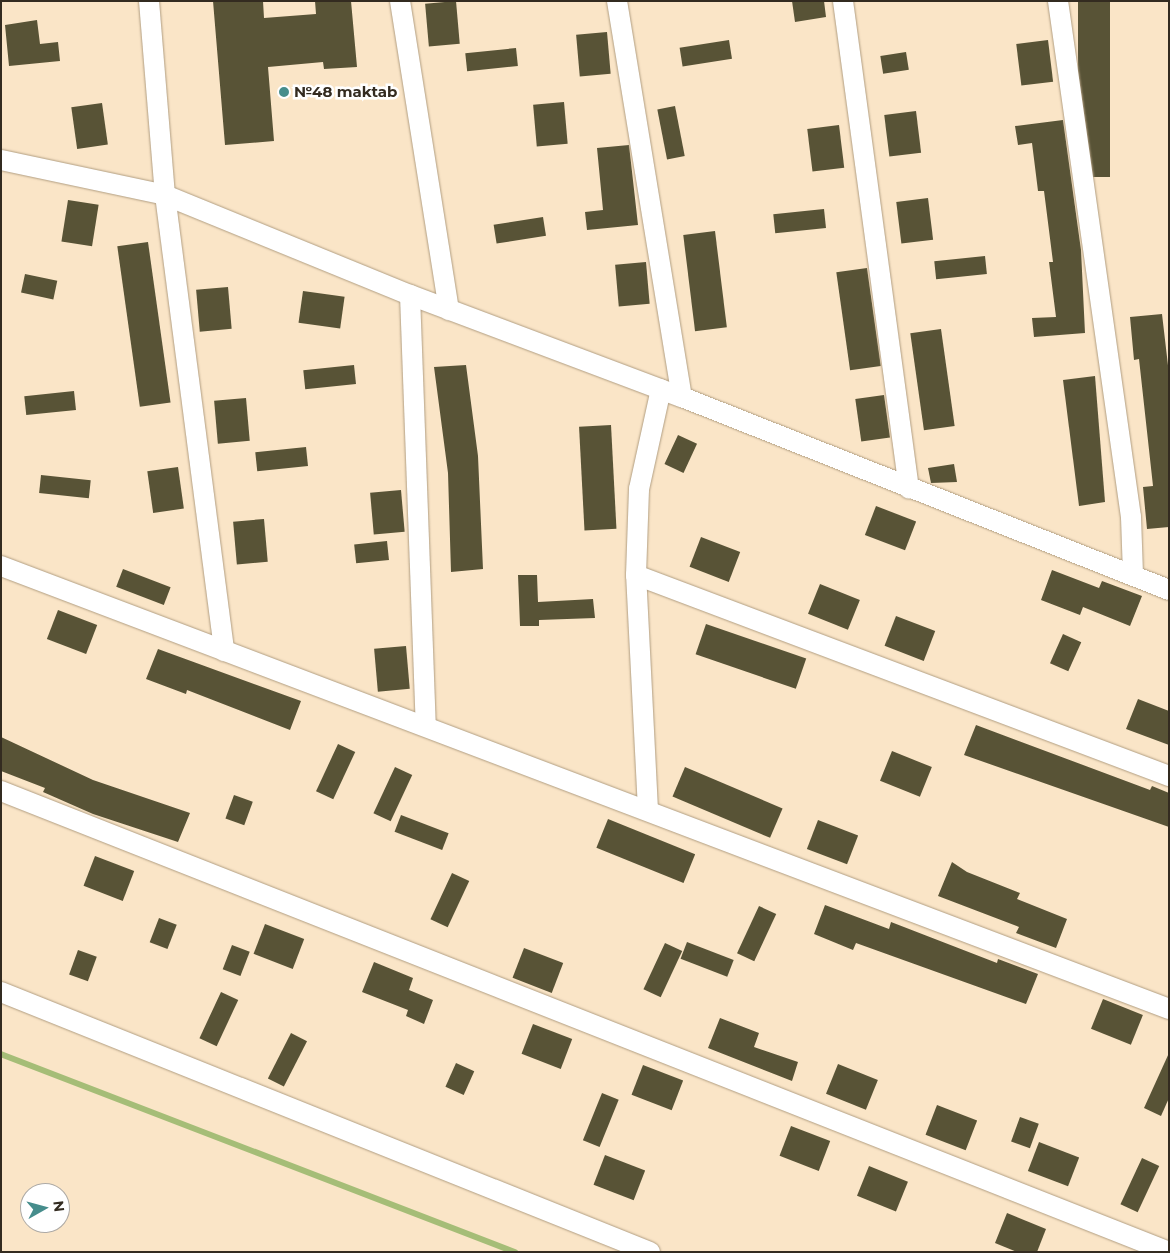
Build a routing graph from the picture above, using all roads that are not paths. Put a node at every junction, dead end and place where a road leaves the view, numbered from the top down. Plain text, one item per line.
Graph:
1 (149, 1) edge
2 (400, 1) edge
3 (616, 1) edge
4 (843, 1) edge
5 (1058, 1) edge
6 (1, 160) edge
7 (165, 195) junction
8 (410, 294) junction
9 (449, 310) junction
10 (661, 390) junction
11 (682, 397) junction
12 (909, 489) junction
13 (1, 566) edge
14 (636, 575) junction
15 (1133, 575) junction
16 (1169, 590) edge
17 (224, 651) junction
18 (426, 726) junction
19 (1169, 776) edge
20 (1, 791) edge
21 (648, 810) junction
22 (1, 992) edge
23 (1169, 1009) edge
24 (650, 1252) edge
25 (1168, 1252) edge

1 - 7 street
2 - 9 street
3 - 11 street
4 - 12 street
5 - 15 street
6 - 7 street
7 - 8 street
7 - 17 street
8 - 9 street
8 - 18 street
9 - 10 street
10 - 11 street
10 - 14 street
11 - 12 street
12 - 15 street
13 - 17 street
14 - 19 street
14 - 21 street
15 - 16 street
17 - 18 street
18 - 21 street
20 - 25 street
21 - 23 street
22 - 24 street

